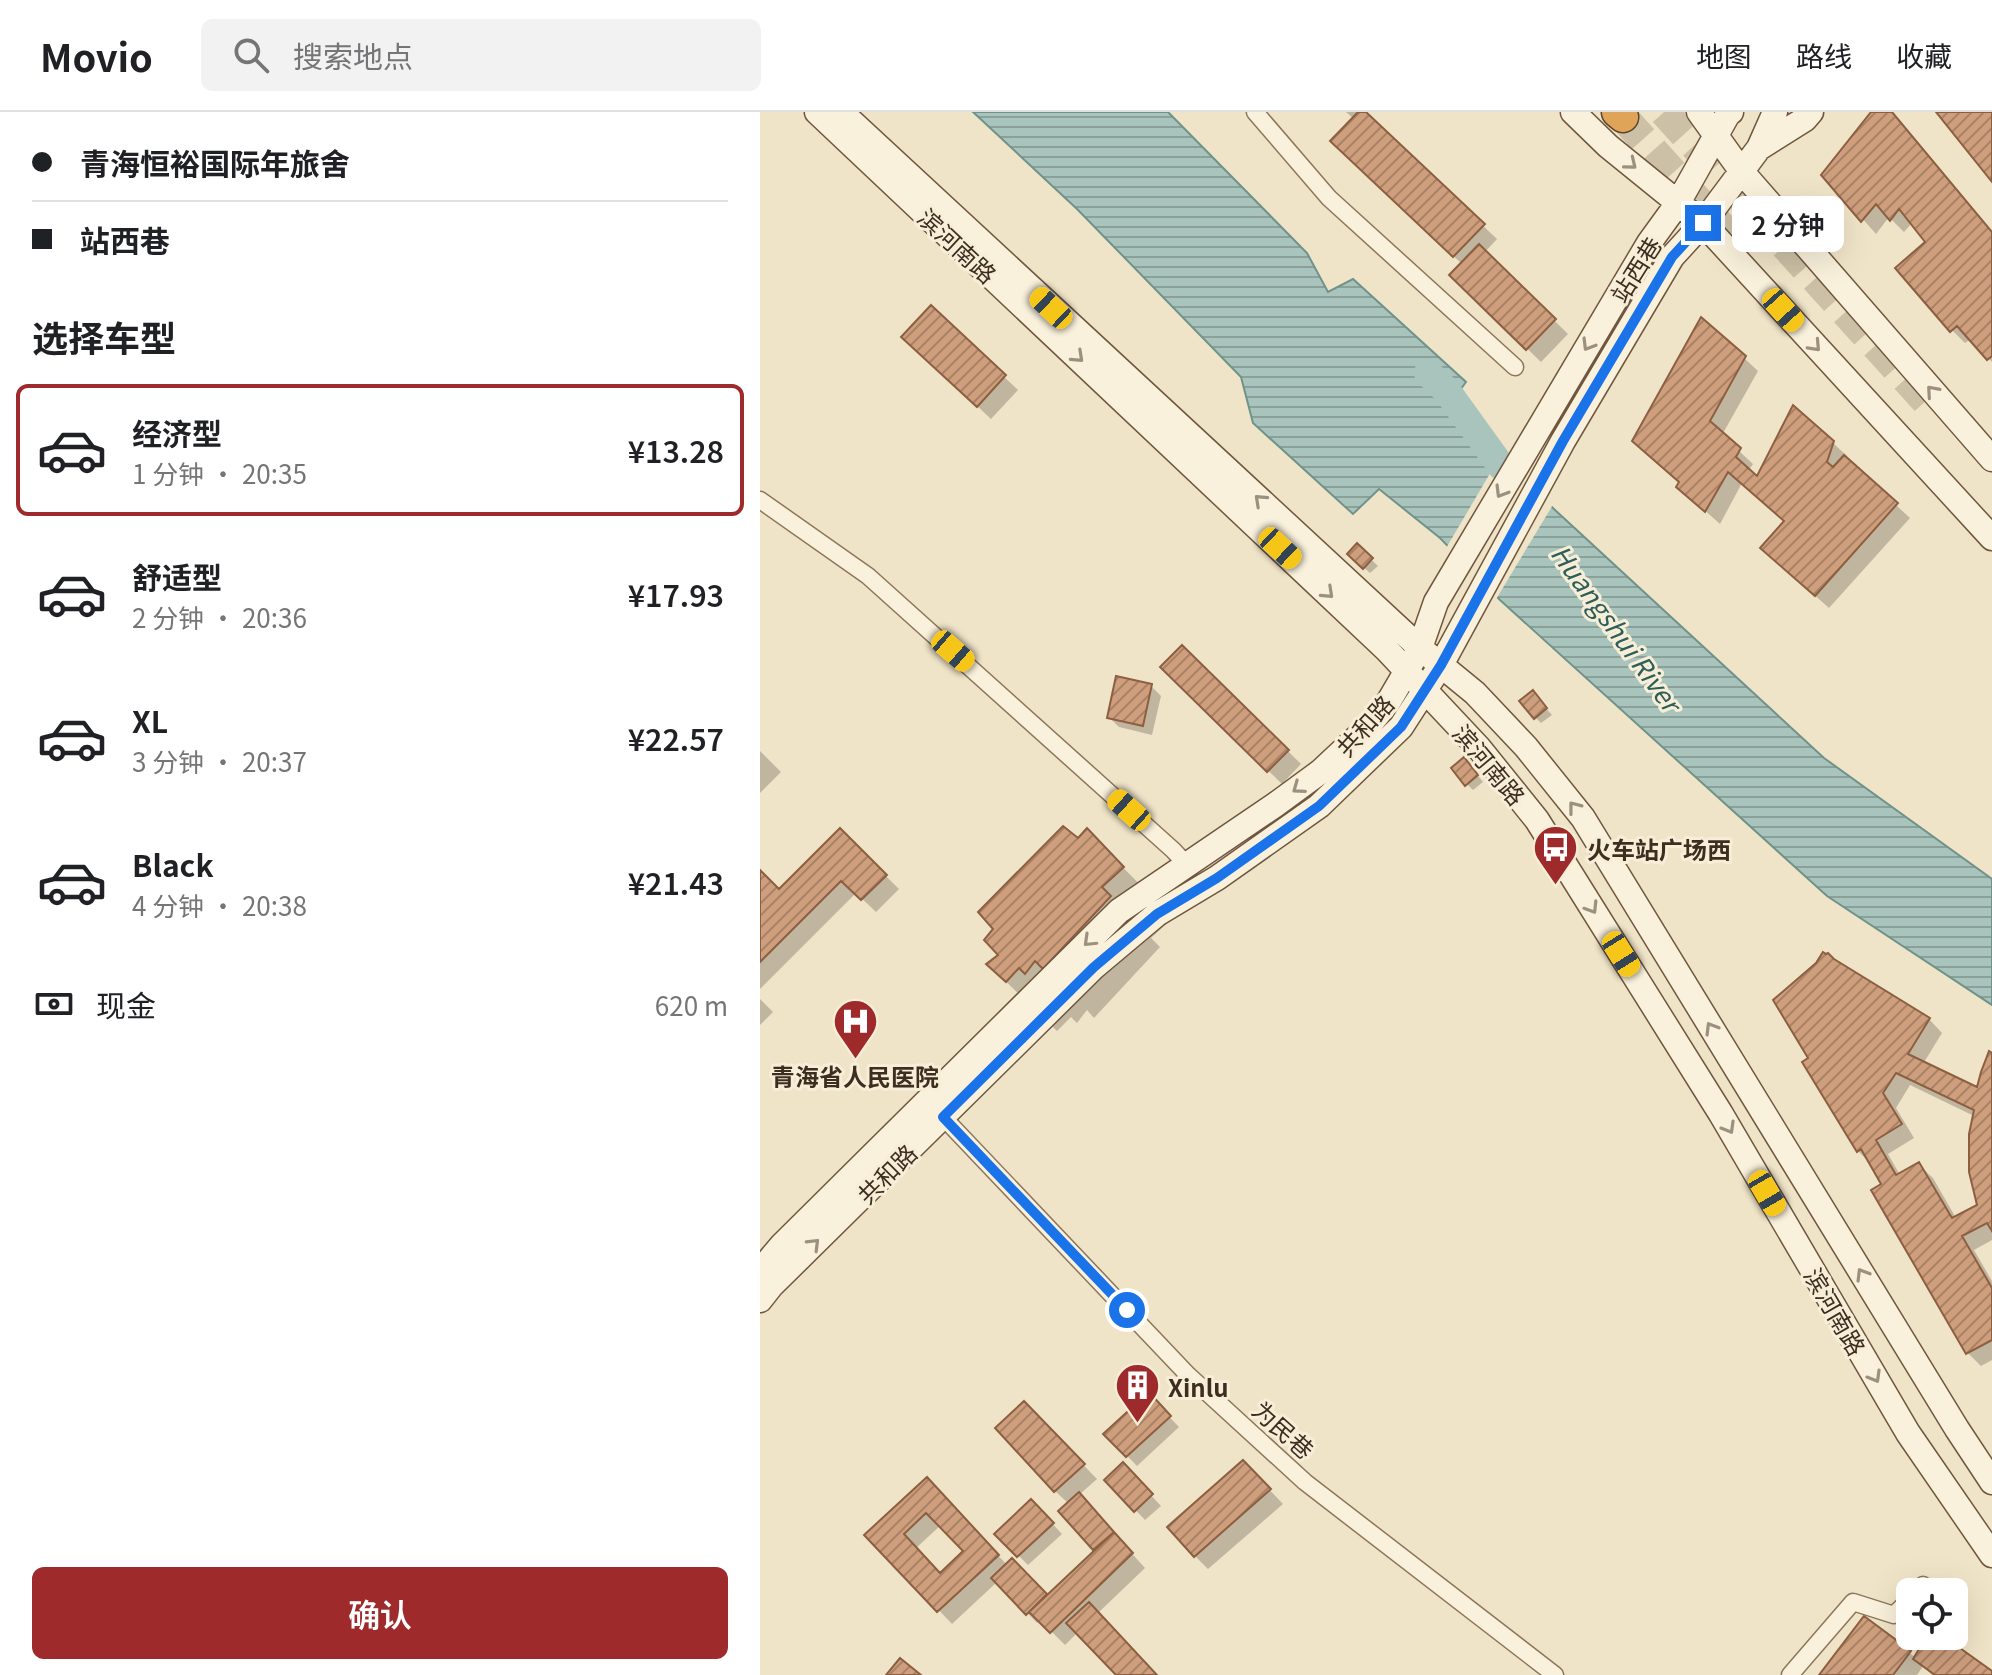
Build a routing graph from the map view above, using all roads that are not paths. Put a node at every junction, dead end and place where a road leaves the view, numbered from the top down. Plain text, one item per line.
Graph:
1 (817, 112) edge
2 (841, 112) edge
3 (1255, 112) edge
4 (1573, 112) edge
5 (1699, 112) edge
6 (1775, 112) edge
7 (1811, 112) edge
8 (1729, 113) edge
9 (1716, 135) junction
10 (1759, 148) junction
11 (1742, 172) junction
12 (1678, 203) junction
13 (1703, 223) junction
14 (1515, 367) dead end
15 (1989, 450) edge
16 (760, 500) edge
17 (1992, 538) edge
18 (1436, 602) joint
19 (1462, 625) joint
20 (1420, 648) junction
21 (1441, 665) junction
22 (1407, 670) junction
23 (1426, 689) junction
24 (1187, 865) junction
25 (943, 1117) junction
26 (760, 1271) edge
27 (760, 1300) edge
28 (1992, 1482) edge
29 (1992, 1555) edge
30 (1896, 1613) edge
31 (1536, 1669) edge
32 (1555, 1675) edge
33 (1790, 1675) edge

1 -> 22 main road, 滨河南路
20 -> 2 main road, 滨河南路
3 - 14 street
4 -> 12 main road
5 - 9 main road
6 - 10 main road, 站西巷
7 - 10 main road, 站西巷
8 - 9 main road, 站西巷
9 - 11 main road
9 - 12 main road, 站西巷
10 - 11 main road, 站西巷
11 - 13 main road, 站西巷
15 -> 11 main road
12 - 13 main road
12 -> 18 main road, 站西巷
13 -> 17 main road
13 - 19 main road, 站西巷
16 - 24 street
18 - 20 main road, 共和路
19 - 21 main road, 共和路
20 - 21 main road, 滨河南路
20 - 22 main road, 共和路
21 - 23 main road, 共和路
28 -> 21 main road, 滨河南路
22 - 23 main road, 滨河南路
22 -> 24 main road, 共和路
23 - 25 main road, 共和路
23 -> 29 main road, 滨河南路
24 -> 26 main road, 共和路
27 -> 25 main road, 共和路
25 - 31 street, 为民巷
30 - 33 street
31 - 32 street, 为民巷

